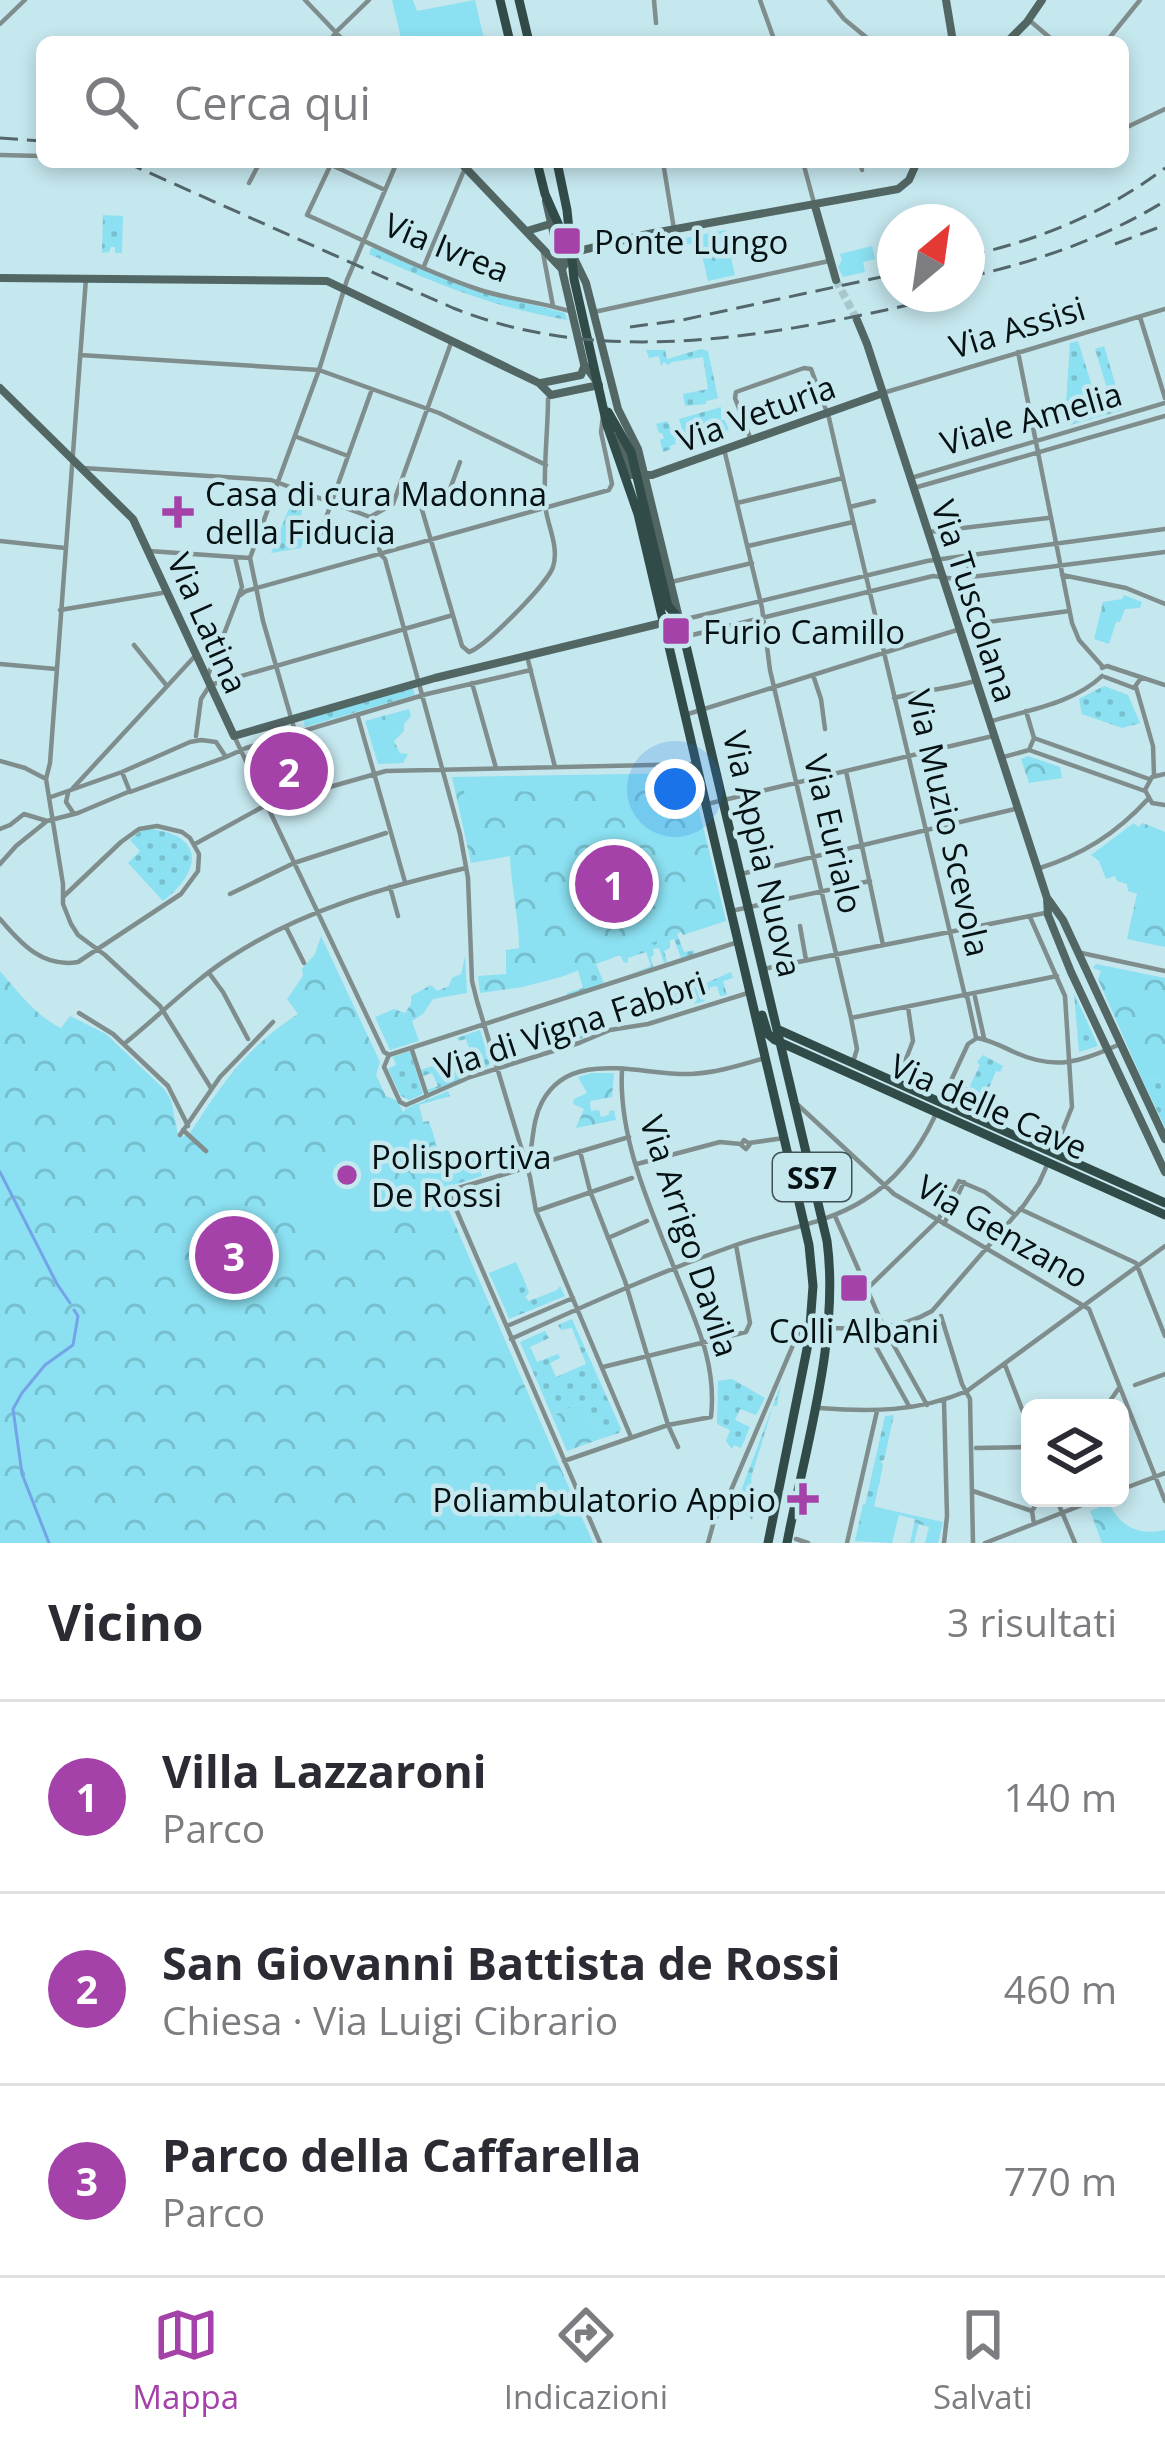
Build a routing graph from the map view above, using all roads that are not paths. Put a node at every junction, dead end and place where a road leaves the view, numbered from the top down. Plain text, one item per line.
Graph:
1 (25, 0) edge
2 (305, 0) edge
3 (369, 0) edge
4 (500, 0) edge
5 (519, 0) edge
6 (654, 0) edge
7 (760, 0) edge
8 (829, 0) edge
9 (946, 0) edge
10 (1042, 0) edge
11 (1140, 0) edge
12 (1029, 20) junction
13 (656, 23) dead end
14 (0, 24) edge
15 (335, 32) junction
16 (333, 36) edge
17 (339, 36) edge
18 (509, 36) edge
19 (528, 36) edge
20 (773, 36) edge
21 (864, 36) edge
22 (952, 36) edge
23 (1013, 36) edge
24 (1048, 36) edge
25 (1111, 36) edge
26 (1165, 109) edge
27 (1129, 126) edge
28 (0, 155) edge
29 (36, 156) edge
30 (257, 168) edge
31 (327, 168) edge
32 (339, 168) edge
33 (394, 168) edge
34 (462, 168) edge
35 (466, 168) edge
36 (538, 168) edge
37 (557, 168) edge
38 (664, 168) edge
39 (804, 168) edge
40 (913, 168) edge
41 (249, 183) dead end
42 (385, 190) junction
43 (836, 201) junction
44 (815, 206) junction
45 (558, 219) junction
46 (821, 227) junction
47 (674, 229) junction
48 (527, 231) junction
49 (363, 242) junction
50 (542, 247) junction
51 (571, 253) junction
52 (829, 261) junction
53 (424, 266) junction
54 (562, 269) junction
55 (0, 278) edge
56 (86, 278) junction
57 (836, 280) tunnel mouth
58 (346, 288) junction
59 (553, 306) junction
60 (1165, 308) edge
61 (583, 315) junction
62 (1140, 315) junction
63 (856, 320) tunnel mouth
64 (452, 342) junction
65 (590, 346) junction
66 (1018, 352) junction
67 (80, 355) junction
68 (584, 364) junction
69 (319, 370) junction
70 (569, 378) junction
71 (539, 383) junction
72 (598, 385) junction
73 (0, 388) edge
74 (372, 389) junction
75 (572, 390) junction
76 (883, 393) junction
77 (551, 394) junction
78 (1165, 400) edge
79 (427, 408) junction
80 (605, 408) junction
81 (827, 413) junction
82 (1165, 416) edge
83 (296, 436) junction
84 (751, 440) junction
85 (1036, 441) junction
86 (724, 449) junction
87 (1038, 452) junction
88 (348, 456) junction
89 (72, 457) junction
90 (460, 462) dead end
91 (547, 466) junction
92 (83, 468) junction
93 (843, 478) junction
94 (279, 483) junction
95 (912, 483) junction
96 (466, 484) dead end
97 (452, 488) junction
98 (640, 489) junction
99 (874, 501) dead end
100 (331, 503) junction
101 (737, 503) junction
102 (545, 507) junction
103 (850, 507) junction
104 (370, 517) junction
105 (1050, 518) junction
106 (854, 521) junction
107 (1165, 529) edge
108 (928, 532) junction
109 (432, 540) junction
110 (0, 541) edge
111 (317, 543) dead end
112 (1055, 544) junction
113 (748, 546) junction
114 (64, 548) junction
115 (149, 551) junction
116 (1165, 552) edge
117 (381, 555) junction
118 (969, 555) junction
119 (236, 557) junction
120 (250, 558) junction
121 (937, 560) junction
122 (752, 562) junction
123 (1060, 563) junction
124 (866, 575) junction
125 (1062, 575) junction
126 (943, 577) junction
127 (972, 577) junction
128 (671, 582) junction
129 (255, 590) junction
130 (869, 591) junction
131 (162, 593) dead end
132 (239, 596) junction
133 (760, 601) junction
134 (1165, 604) edge
135 (61, 610) junction
136 (1069, 610) junction
137 (710, 612) junction
138 (453, 615) junction
139 (764, 616) junction
140 (680, 620) junction
141 (662, 623) junction
142 (973, 624) dead end
143 (959, 628) junction
144 (404, 629) junction
145 (714, 630) junction
146 (684, 637) junction
147 (134, 645) dead end
148 (884, 653) junction
149 (527, 655) junction
150 (195, 656) junction
151 (0, 664) edge
152 (276, 666) junction
153 (1103, 667) junction
154 (56, 669) junction
155 (531, 670) junction
156 (813, 675) junction
157 (1102, 676) junction
158 (1140, 678) junction
159 (975, 681) junction
160 (208, 682) junction
161 (472, 683) junction
162 (416, 684) junction
163 (1165, 685) edge
164 (167, 686) junction
165 (775, 687) junction
166 (1136, 687) junction
167 (420, 698) junction
168 (895, 698) junction
169 (1026, 710) junction
170 (683, 711) junction
171 (702, 711) junction
172 (358, 717) junction
173 (291, 718) junction
174 (988, 722) junction
175 (706, 728) junction
176 (825, 729) dead end
177 (688, 731) junction
178 (296, 734) junction
179 (196, 736) dead end
180 (233, 736) junction
181 (993, 736) junction
182 (1034, 738) junction
183 (1029, 750) junction
184 (241, 751) junction
185 (226, 757) junction
186 (908, 758) junction
187 (1000, 758) junction
188 (0, 760) edge
189 (696, 764) junction
190 (555, 767) junction
191 (496, 768) junction
192 (443, 769) junction
193 (846, 771) junction
194 (122, 772) junction
195 (374, 774) junction
196 (1165, 774) edge
197 (1152, 777) junction
198 (46, 779) junction
199 (798, 783) junction
200 (70, 791) junction
201 (130, 792) junction
202 (312, 792) junction
203 (1146, 795) junction
204 (50, 798) junction
205 (723, 801) junction
206 (706, 803) junction
207 (266, 805) junction
208 (1165, 806) edge
209 (1017, 808) junction
210 (74, 814) junction
211 (50, 820) junction
212 (0, 829) edge
213 (925, 832) junction
214 (386, 833) dead end
215 (194, 844) junction
216 (863, 847) junction
217 (815, 859) junction
218 (294, 863) junction
219 (0, 864) edge
220 (466, 868) junction
221 (1037, 869) junction
222 (741, 874) junction
223 (870, 881) junction
224 (405, 882) junction
225 (390, 887) junction
226 (822, 891) junction
227 (230, 894) dead end
228 (63, 897) junction
229 (1047, 898) junction
230 (748, 906) junction
231 (731, 910) junction
232 (1047, 912) junction
233 (316, 913) junction
234 (398, 916) dead end
235 (1030, 917) junction
236 (1062, 917) junction
237 (0, 919) edge
238 (800, 926) dead end
239 (286, 927) junction
240 (949, 931) junction
241 (738, 942) junction
242 (883, 945) junction
243 (98, 949) junction
244 (1077, 952) junction
245 (836, 953) junction
246 (806, 960) junction
247 (304, 963) dead end
248 (763, 969) junction
249 (1165, 971) edge
250 (1086, 973) junction
251 (209, 974) junction
252 (1058, 976) junction
253 (747, 977) junction
254 (1074, 979) junction
255 (750, 993) junction
256 (969, 996) junction
257 (908, 1007) junction
258 (164, 1012) junction
259 (79, 1013) dead end
260 (851, 1018) junction
261 (272, 1022) dead end
262 (484, 1024) junction
263 (771, 1027) junction
264 (980, 1038) junction
265 (248, 1039) dead end
266 (780, 1042) junction
267 (124, 1044) junction
268 (1120, 1044) junction
269 (801, 1045) junction
270 (412, 1048) junction
271 (1108, 1050) junction
272 (389, 1055) junction
273 (765, 1058) junction
274 (784, 1059) junction
275 (853, 1062) junction
276 (1070, 1064) junction
277 (497, 1068) junction
278 (622, 1070) junction
279 (897, 1082) junction
280 (790, 1084) junction
281 (212, 1088) junction
282 (773, 1088) junction
283 (427, 1096) junction
284 (795, 1102) junction
285 (939, 1107) junction
286 (184, 1130) junction
287 (629, 1137) junction
288 (784, 1138) junction
289 (1165, 1139) edge
290 (206, 1151) dead end
291 (580, 1151) junction
292 (1161, 1156) edge
293 (1051, 1158) junction
294 (637, 1164) junction
295 (527, 1167) junction
296 (1165, 1172) edge
297 (632, 1178) dead end
298 (884, 1186) junction
299 (590, 1192) junction
300 (1164, 1193) edge
301 (1150, 1197) junction
302 (1162, 1210) edge
303 (536, 1211) junction
304 (1018, 1212) junction
305 (835, 1215) junction
306 (823, 1219) junction
307 (647, 1221) dead end
308 (941, 1222) junction
309 (805, 1224) junction
310 (608, 1238) junction
311 (736, 1245) junction
312 (1165, 1246) edge
313 (987, 1249) junction
314 (1138, 1265) junction
315 (674, 1268) junction
316 (627, 1287) junction
317 (866, 1290) junction
318 (573, 1298) junction
319 (1084, 1305) junction
320 (578, 1309) junction
321 (941, 1316) dead end
322 (505, 1327) junction
323 (811, 1327) junction
324 (865, 1327) junction
325 (829, 1328) junction
326 (884, 1328) junction
327 (1165, 1336) edge
328 (511, 1339) junction
329 (705, 1341) junction
330 (648, 1355) junction
331 (1004, 1365) junction
332 (603, 1367) junction
333 (1165, 1374) edge
334 (1135, 1385) dead end
335 (1121, 1386) junction
336 (967, 1391) junction
337 (1112, 1399) edge
338 (944, 1400) junction
339 (927, 1405) junction
340 (814, 1408) junction
341 (910, 1408) junction
342 (1021, 1408) edge
343 (878, 1411) junction
344 (668, 1425) junction
345 (631, 1437) junction
346 (678, 1447) dead end
347 (976, 1448) dead end
348 (1021, 1448) edge
349 (564, 1461) junction
350 (1165, 1473) edge
351 (1156, 1477) junction
352 (1129, 1487) edge
353 (973, 1490) junction
354 (1165, 1501) edge
355 (1034, 1507) edge
356 (1060, 1507) edge
357 (1077, 1507) edge
358 (1032, 1511) junction
359 (1062, 1513) junction
360 (1034, 1524) junction
361 (791, 1541) edge
362 (600, 1543) edge
363 (708, 1543) edge
364 (768, 1543) edge
365 (808, 1543) edge
366 (847, 1543) edge
367 (944, 1543) edge
368 (973, 1543) edge
369 (985, 1543) edge
370 (1075, 1543) edge

1 - 14 street
2 - 15 street
3 - 15 street
4 - 18 main road
5 - 19 main road
6 - 13 street
7 - 20 street
8 - 21 street
9 - 22 street
10 - 12 street
11 - 25 street
12 - 23 street
12 - 24 street
15 - 16 street
15 - 17 street
26 - 27 street
28 - 29 street
30 - 41 street
31 - 49 street, Via Ivrea
32 - 42 street
33 - 42 street
34 - 53 street
35 - 48 street
36 - 45 main road
37 - 45 main road
38 - 47 street
39 - 44 street
40 - 43 street
42 - 49 street
43 - 44 street
43 - 46 street
44 - 46 street
44 - 47 street
45 - 48 street
45 - 51 main road
45 - 54 street
46 - 52 street
47 - 51 street
48 - 50 street
49 - 53 street, Via Ivrea
49 - 58 street
50 - 54 street
50 - 59 street
51 - 54 street
51 - 61 main road
51 - 61 street
52 - 57 street
52 - 61 street
53 - 59 street, Via Ivrea
54 - 61 street
55 - 56 street
56 - 58 street
56 - 67 street
58 - 64 street
58 - 69 street
59 - 61 street, Via Ivrea
60 - 62 street, Via Assisi
61 - 65 main road
62 - 66 street, Via Assisi
62 - 78 street
63 - 76 street, Via Tuscolana
64 - 71 street
64 - 79 street
65 - 68 street
65 - 72 main road
65 - 98 street
66 - 76 street, Via Assisi
66 - 85 street
67 - 69 street
67 - 89 street
68 - 70 street
68 - 72 street
69 - 74 street
69 - 83 street
70 - 71 street
70 - 75 street
71 - 77 street
72 - 75 street
72 - 80 main road
73 - 89 street, Via Latina
74 - 79 street
74 - 88 street
75 - 77 street
76 - 81 street, Via Veturia
76 - 95 street, Via Tuscolana
77 - 91 street
78 - 85 street, Viale Amelia
79 - 91 street
79 - 104 street
80 - 98 main road
80 - 102 street
81 - 84 street, Via Veturia
81 - 84 street, Via Muzio Scevola
81 - 93 street, Via Muzio Scevola
82 - 87 street, Viale Amelia
83 - 88 street
83 - 94 street
84 - 86 street, Via Veturia
85 - 87 street
85 - 95 street, Viale Amelia
86 - 98 street, Via Veturia
86 - 101 street, Via Eurialo
87 - 95 street, Viale Amelia
87 - 105 street
88 - 100 street
89 - 92 street, Via Latina
89 - 114 street
90 - 97 street
91 - 102 street
92 - 94 street
92 - 115 street, Via Latina
93 - 101 street
93 - 103 street, Via Muzio Scevola
94 - 100 street
94 - 120 street
95 - 108 street, Via Tuscolana
96 - 97 street
97 - 109 street
98 - 128 street, Via Appia Nuova
98 - 140 main road, Via Appia Nuova
98 - 141 main road, Via Appia Nuova / SS7
99 - 103 street
100 - 104 street
100 - 111 street
101 - 113 street, Via Eurialo
102 - 109 street
102 - 138 street
103 - 106 street, Via Muzio Scevola
104 - 117 street
105 - 108 street
105 - 112 street
106 - 113 street
106 - 124 street, Via Muzio Scevola
107 - 112 street
108 - 121 street, Via Tuscolana
109 - 117 street
109 - 138 street
110 - 114 street
112 - 118 street
112 - 123 street
113 - 122 street, Via Eurialo
114 - 135 street
115 - 119 street
115 - 150 street, Via Latina
116 - 123 street
117 - 129 street
117 - 144 street
118 - 121 street
118 - 127 street
119 - 120 street
119 - 132 street
120 - 129 street
121 - 124 street
121 - 126 street, Via Tuscolana
122 - 128 street
122 - 133 street, Via Eurialo
123 - 125 street
123 - 127 street
124 - 130 street, Via Muzio Scevola
124 - 133 street
125 - 134 street
125 - 136 street
126 - 127 street
126 - 130 street
126 - 143 street, Via Tuscolana
128 - 140 street, Via Appia Nuova
129 - 132 street
129 - 152 street
130 - 139 street
130 - 148 street, Via Muzio Scevola
131 - 135 street
132 - 160 street
133 - 137 street
133 - 139 street, Via Eurialo
135 - 154 street
136 - 142 street
136 - 153 street
137 - 140 street
137 - 145 street
138 - 144 street
139 - 145 street
139 - 165 street, Via Eurialo
140 - 146 main road, Via Appia Nuova
141 - 146 street
141 - 149 street
141 - 170 main road, Via Appia Nuova / SS7
143 - 148 street
143 - 159 street, Via Tuscolana
144 - 152 street
144 - 162 street
145 - 146 street
146 - 171 main road, Via Appia Nuova
147 - 164 street
148 - 156 street
148 - 168 street, Via Muzio Scevola
149 - 155 street
149 - 162 street
150 - 160 street, Via Latina
150 - 164 street
151 - 154 street
152 - 160 street
152 - 173 street
153 - 157 street
153 - 158 street
154 - 198 street
155 - 161 street
155 - 190 street
156 - 165 street
156 - 176 street
157 - 166 street
157 - 169 street
158 - 163 street
158 - 166 street
159 - 168 street
159 - 174 street, Via Tuscolana
160 - 179 street
160 - 180 street, Via Latina
161 - 167 street
161 - 191 street
162 - 167 street
162 - 173 street
164 - 200 street
165 - 171 street
165 - 199 street, Via Eurialo
166 - 197 street
167 - 172 street
167 - 192 street
168 - 186 street, Via Muzio Scevola
169 - 174 street
169 - 182 street
170 - 171 street
170 - 177 main road, Via Appia Nuova / SS7
171 - 175 main road, Via Appia Nuova
172 - 178 street
172 - 195 street
173 - 178 street
173 - 180 street
174 - 181 street, Via Tuscolana
175 - 177 street
175 - 205 main road, Via Appia Nuova
177 - 189 main road, Via Appia Nuova / SS7
178 - 184 street
178 - 202 street
180 - 184 street, Via Latina
181 - 186 street
181 - 187 street, Via Tuscolana
182 - 183 street
182 - 197 street
183 - 187 street
183 - 203 street
184 - 185 street
184 - 207 street, Via Latina
185 - 194 street
185 - 201 street
186 - 193 street
186 - 213 street, Via Muzio Scevola
187 - 209 street, Via Tuscolana
188 - 198 street
189 - 190 street
189 - 206 main road, Via Appia Nuova / SS7
190 - 191 street
191 - 192 street
192 - 195 street
192 - 220 street
193 - 199 street
193 - 216 street
194 - 200 street
194 - 201 street
195 - 202 street
195 - 224 street
196 - 197 street
197 - 203 street
198 - 204 street
199 - 205 street
199 - 217 street, Via Eurialo
200 - 204 street
200 - 210 street
201 - 210 street
202 - 207 street
203 - 208 street
203 - 221 street
204 - 211 street
205 - 206 street
205 - 222 main road, Via Appia Nuova
206 - 231 main road, Via Appia Nuova / SS7
207 - 215 street
207 - 218 street, Via Latina
209 - 213 street
209 - 221 street, Via Tuscolana
210 - 211 street
211 - 212 street
211 - 219 street
211 - 228 street
213 - 216 street
213 - 240 street, Via Muzio Scevola
214 - 218 street
215 - 228 street
215 - 243 street
216 - 217 street
216 - 223 street
217 - 222 street
217 - 226 street, Via Eurialo
218 - 227 street
218 - 233 street, Via Latina
220 - 224 street
220 - 262 street
221 - 229 street, Via Tuscolana
222 - 230 main road, Via Appia Nuova
223 - 226 street
223 - 242 street
224 - 225 street
225 - 233 street
225 - 234 street
226 - 230 street
226 - 245 street, Via Eurialo
228 - 243 street
229 - 232 street, Via Tuscolana
229 - 236 street, Via Tuscolana
230 - 231 street
230 - 248 main road, Via Appia Nuova
231 - 241 main road, Via Appia Nuova / SS7
232 - 235 street
232 - 236 street
232 - 254 street
233 - 239 street
233 - 272 street, Via Latina
235 - 240 street
235 - 252 street
236 - 244 street, Via Tuscolana
237 - 243 street
238 - 246 street
239 - 247 street
239 - 251 street
240 - 242 street
240 - 256 street, Via Muzio Scevola
241 - 253 main road, Via Appia Nuova / SS7
241 - 262 street
242 - 245 street
243 - 258 street
244 - 249 street
244 - 250 street, Via Tuscolana
245 - 246 street
245 - 260 street, Via Eurialo
246 - 248 street
248 - 263 main road, Via Appia Nuova
250 - 254 street
250 - 268 street, Via Tuscolana
251 - 258 street
251 - 265 street
252 - 256 street
252 - 276 street
253 - 255 main road, Via Appia Nuova / SS7
253 - 263 main road
254 - 271 street
255 - 273 main road, Via Appia Nuova / SS7
255 - 277 street, Via di Vigna Fabbri
256 - 257 street
256 - 264 street, Via Muzio Scevola
257 - 260 street
257 - 279 street
258 - 267 street
258 - 281 street
259 - 267 street
260 - 275 street, Via Eurialo
261 - 281 street
262 - 270 street
262 - 277 street
263 - 266 main road
263 - 269 main road, Via delle Cave
264 - 276 street
264 - 285 street
266 - 269 main road, Via delle Cave
266 - 274 main road, SS7
267 - 286 street
268 - 271 street
268 - 289 street
269 - 274 street
269 - 275 main road, Via delle Cave
269 - 285 main road, Via delle Cave
270 - 272 street
270 - 283 street
271 - 276 street
271 - 292 street
272 - 283 street, Via di Vigna Fabbri
273 - 278 street
273 - 282 main road, Via Appia Nuova / SS7
274 - 280 main road, SS7
275 - 279 main road, Via delle Cave
276 - 293 street
277 - 283 street, Via di Vigna Fabbri
277 - 295 street
278 - 287 street, Via Arrigo Davila
278 - 295 street
279 - 285 main road, Via delle Cave
280 - 282 street
280 - 284 main road, SS7
281 - 286 street
282 - 288 main road, Via Appia Nuova / SS7
284 - 298 street, Via Genzano
284 - 306 main road, SS7
285 - 293 main road, Via delle Cave
285 - 298 street
286 - 290 street
287 - 291 street
287 - 294 street, Via Arrigo Davila
288 - 294 street
288 - 309 main road, Via Appia Nuova / SS7
291 - 295 street
291 - 299 street
292 - 296 street
293 - 301 main road, Via delle Cave
293 - 302 main road, Via delle Cave
293 - 304 street
294 - 315 street, Via Arrigo Davila
295 - 303 street
295 - 322 street
297 - 299 street
298 - 305 street
298 - 308 street, Via Genzano
299 - 303 street
299 - 310 street
300 - 301 street
301 - 302 main road, Via delle Cave
303 - 318 street
304 - 308 street
304 - 313 street
304 - 314 street
305 - 306 street
305 - 317 street
306 - 309 street
306 - 325 main road, SS7
307 - 310 street
308 - 313 street, Via Genzano
308 - 317 street
309 - 311 street
309 - 323 main road, Via Appia Nuova / SS7
310 - 316 street
311 - 315 street
311 - 329 street
312 - 314 street
313 - 319 street, Via Genzano
313 - 326 street
314 - 319 street
314 - 327 street
315 - 316 street
315 - 329 street, Via Arrigo Davila
316 - 320 street
316 - 330 street
317 - 326 street
318 - 320 street
318 - 322 street
319 - 331 street
319 - 335 street, Via Genzano
320 - 328 street
320 - 332 street
321 - 336 street
322 - 328 street
323 - 325 street
323 - 363 street
323 - 364 main road, Via Appia Nuova / SS7
324 - 325 street
324 - 326 street
324 - 341 street
325 - 340 main road, SS7
326 - 339 street
328 - 349 street
329 - 330 street
329 - 344 street, Via Arrigo Davila
330 - 332 street
330 - 344 street
331 - 336 street
331 - 342 street
332 - 345 street
333 - 334 street
335 - 337 street
335 - 351 street, Via Genzano
336 - 338 street
336 - 353 street
338 - 339 street
338 - 367 street
339 - 341 street
340 - 343 street
340 - 361 main road, SS7
341 - 343 street
343 - 366 street
344 - 345 street
344 - 346 street
345 - 349 street
347 - 348 street
349 - 362 street
350 - 351 street
351 - 352 street
351 - 354 street, Via Genzano
353 - 358 street
353 - 368 street
355 - 358 street
356 - 359 street
357 - 359 street
358 - 360 street
359 - 360 street
359 - 370 street
360 - 369 street
361 - 365 street

